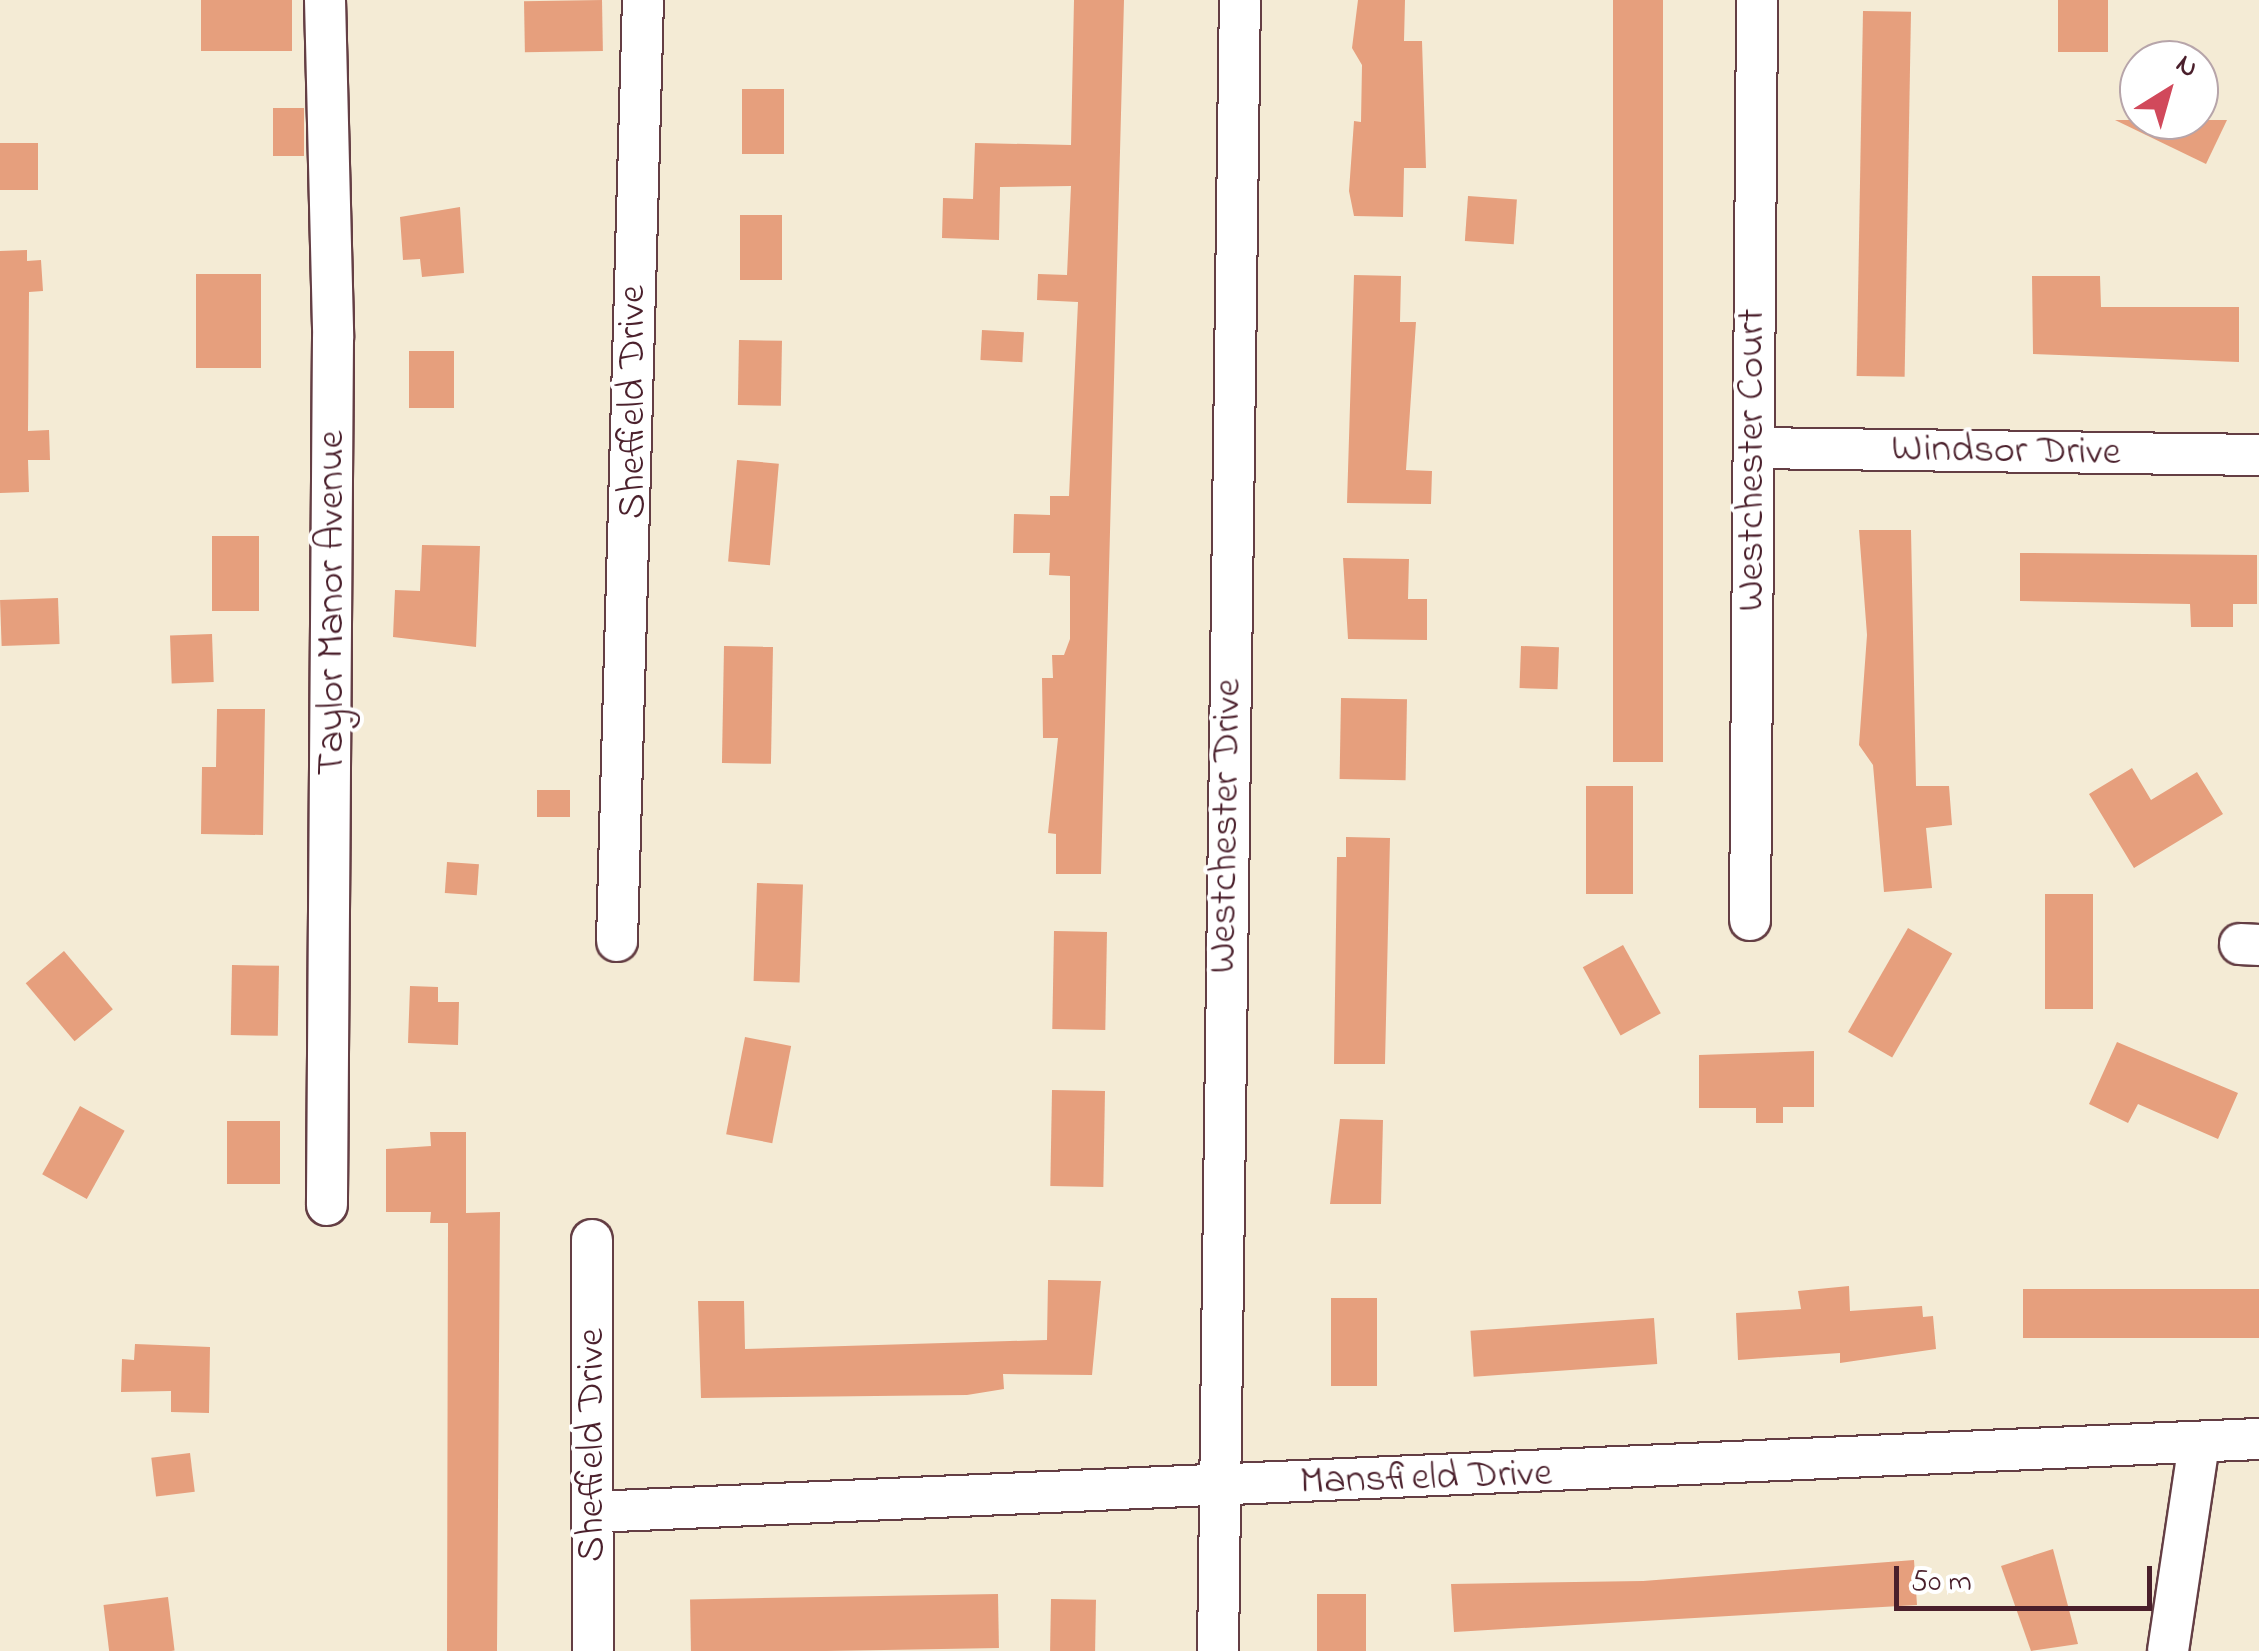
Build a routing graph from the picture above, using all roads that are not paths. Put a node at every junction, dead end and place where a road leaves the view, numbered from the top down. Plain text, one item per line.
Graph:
1 (325, 0) edge
2 (643, 0) edge
3 (1240, 0) edge
4 (1757, 0) edge
5 (1754, 448) junction
6 (2259, 455) edge
7 (1750, 920) dead end
8 (617, 941) dead end
9 (327, 1205) dead end
10 (592, 1240) dead end
11 (2259, 1439) edge
12 (2199, 1444) junction
13 (1214, 1486) junction
14 (593, 1512) junction
15 (593, 1651) edge
16 (1218, 1651) edge
17 (2168, 1651) edge

1 - 9 street, Taylor Manor Avenue
2 - 8 street, Sheffield Drive
3 - 13 street, Westchester Drive
4 - 5 street, Westchester Court
5 - 6 street, Windsor Drive
5 - 7 street, Westchester Court
10 - 14 street, Sheffield Drive
11 - 12 street, Mansfield Drive
12 - 13 street, Mansfield Drive
12 - 17 street
13 - 14 street, Mansfield Drive
13 - 16 street, Westchester Drive
14 - 15 street, Sheffield Drive

